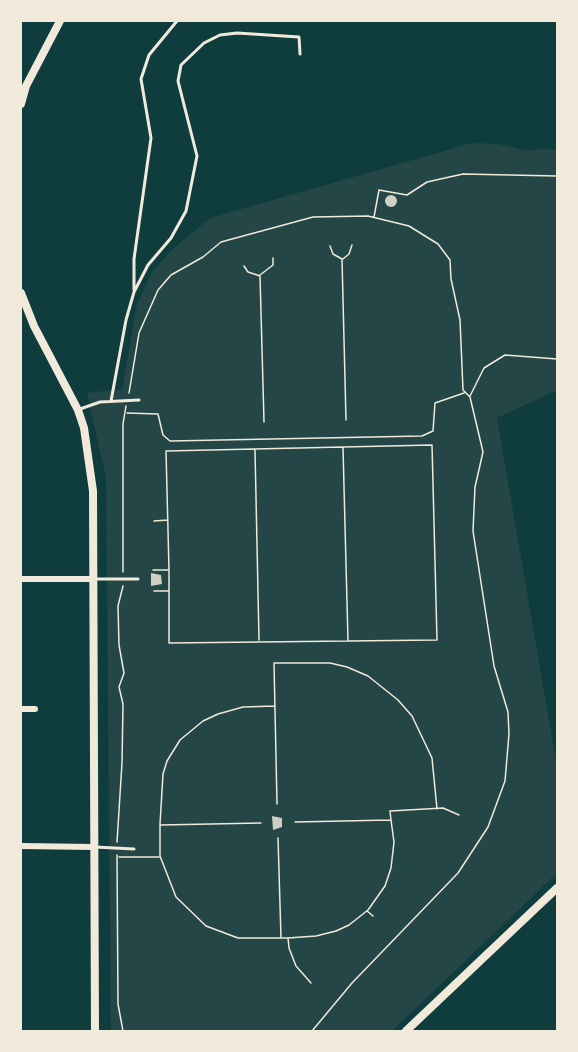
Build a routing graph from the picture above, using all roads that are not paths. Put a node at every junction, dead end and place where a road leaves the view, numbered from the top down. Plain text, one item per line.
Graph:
1 (60, 21) edge
2 (177, 21) edge
3 (300, 54) dead end
4 (21, 104) edge
5 (21, 292) edge
6 (134, 292) junction
7 (139, 400) dead end
8 (111, 401) junction
9 (78, 410) junction
10 (21, 579) edge
11 (92, 579) junction
12 (138, 579) dead end
13 (21, 709) edge
14 (35, 709) dead end
15 (21, 846) edge
16 (93, 847) junction
17 (134, 849) dead end
18 (557, 888) edge
19 (95, 1031) edge
20 (406, 1031) edge

1 - 4 street
2 - 6 lane
3 - 6 lane
5 - 9 street
6 - 8 lane
7 - 8 lane
8 - 9 lane
9 - 11 street
10 - 11 street
11 - 12 lane
11 - 16 street
13 - 14 street
15 - 16 street
16 - 17 lane
16 - 19 street
18 - 20 street

